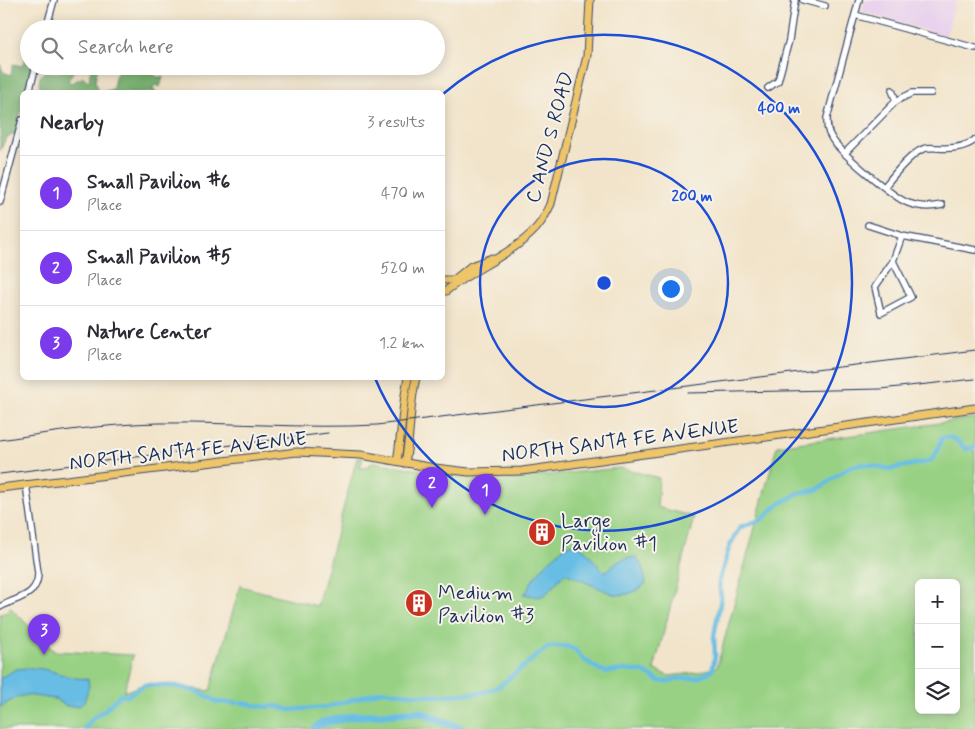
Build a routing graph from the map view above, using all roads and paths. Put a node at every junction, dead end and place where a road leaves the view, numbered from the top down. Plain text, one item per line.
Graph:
1 (54, 0) edge
2 (590, 0) edge
3 (795, 0) edge
4 (803, 0) edge
5 (859, 0) edge
6 (825, 6) dead end
7 (855, 15) junction
8 (48, 20) edge
9 (975, 48) edge
10 (34, 75) edge
11 (768, 88) dead end
12 (30, 90) edge
13 (892, 90) dead end
14 (931, 93) dead end
15 (896, 101) junction
16 (20, 129) edge
17 (975, 140) edge
18 (20, 147) edge
19 (16, 148) junction
20 (845, 153) junction
21 (884, 187) junction
22 (0, 202) edge
23 (942, 205) dead end
24 (868, 226) dead end
25 (902, 236) junction
26 (975, 250) edge
27 (495, 258) junction
28 (893, 261) junction
29 (445, 280) edge
30 (445, 292) edge
31 (408, 380) edge
32 (415, 380) edge
33 (975, 408) edge
34 (397, 461) junction
35 (405, 463) junction
36 (26, 484) junction
37 (0, 488) edge
38 (0, 607) edge

1 - 8 street
2 - 27 main road, C AND S ROAD
3 - 11 street
4 - 6 street
5 - 7 street
7 - 9 street
7 - 20 street
10 - 12 street
13 - 15 street
14 - 15 street
15 - 20 street
16 - 19 street
17 - 21 street
18 - 19 street
19 - 22 street
20 - 21 street
21 - 23 street
24 - 25 street
25 - 26 street
25 - 28 street
27 - 29 main road, C AND S ROAD
27 - 30 main road, C AND S ROAD
28 - 28 street
31 - 34 main road
32 - 35 main road
33 - 35 main road, NORTH SANTA FE AVENUE
34 - 35 main road, NORTH SANTA FE AVENUE
34 - 36 main road, NORTH SANTA FE AVENUE
36 - 37 main road, NORTH SANTA FE AVENUE
36 - 38 street

